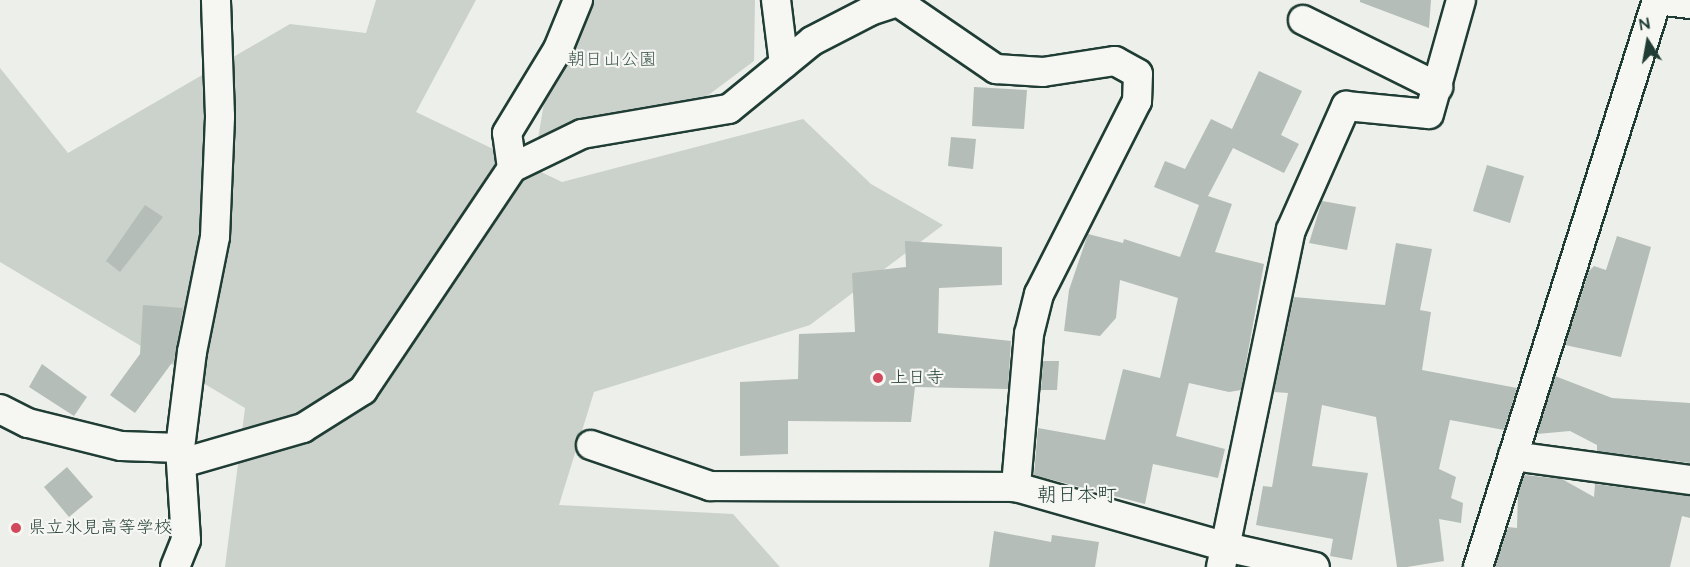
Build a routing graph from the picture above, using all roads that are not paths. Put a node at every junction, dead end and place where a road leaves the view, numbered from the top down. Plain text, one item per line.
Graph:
1 (216, 0) edge
2 (578, 0) edge
3 (776, 0) edge
4 (1461, 0) edge
5 (1657, 0) edge
6 (900, 1) edge
7 (1690, 4) edge
8 (1303, 20) dead end
9 (784, 64) junction
10 (1438, 87) junction
11 (512, 168) junction
12 (0, 409) edge
13 (591, 445) dead end
14 (181, 456) junction
15 (1513, 456) junction
16 (1690, 480) edge
17 (1016, 487) junction
18 (1224, 557) edge
19 (175, 567) edge
20 (1315, 567) edge
21 (1478, 567) edge

1 - 14 street
2 - 11 street
3 - 9 street
4 - 10 street
5 - 7 street
5 - 15 street
6 - 9 street
6 - 17 street
8 - 10 street
9 - 11 street
10 - 18 street
11 - 14 street
12 - 14 street
13 - 17 street
14 - 19 street
15 - 16 street
15 - 21 street
17 - 18 street
18 - 20 street

